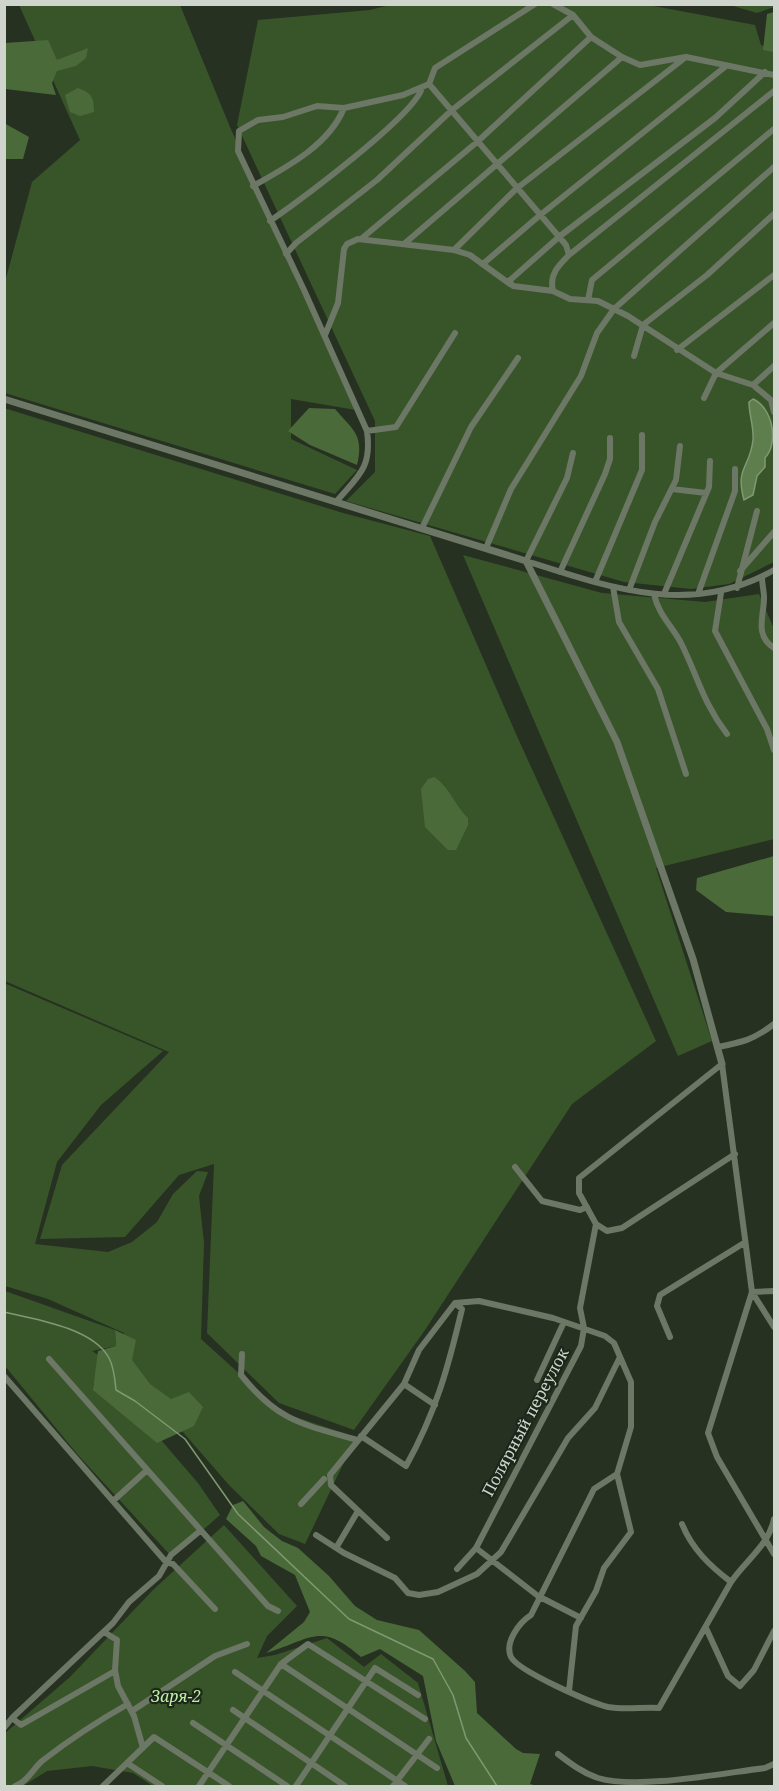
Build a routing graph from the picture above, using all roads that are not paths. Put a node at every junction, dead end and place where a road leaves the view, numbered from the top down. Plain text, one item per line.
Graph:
1 (535, 4) edge
2 (553, 4) edge
3 (573, 15) junction
4 (591, 37) junction
5 (622, 57) junction
6 (686, 57) junction
7 (726, 66) junction
8 (765, 72) junction
9 (774, 75) edge
10 (429, 84) junction
11 (422, 88) junction
12 (774, 91) edge
13 (344, 108) junction
14 (452, 110) junction
15 (774, 129) edge
16 (477, 142) junction
17 (497, 165) junction
18 (774, 167) edge
19 (253, 186) junction
20 (516, 189) junction
21 (539, 216) junction
22 (773, 219) edge
23 (270, 221) junction
24 (560, 236) junction
25 (361, 239) junction
26 (404, 244) junction
27 (454, 250) junction
28 (286, 254) junction
29 (569, 255) junction
30 (484, 264) junction
31 (774, 275) edge
32 (513, 286) junction
33 (553, 291) junction
34 (588, 300) junction
35 (614, 309) junction
36 (774, 323) edge
37 (643, 325) junction
38 (455, 333) dead end
39 (325, 335) junction
40 (677, 350) junction
41 (634, 356) dead end
42 (518, 358) dead end
43 (774, 366) edge
44 (716, 373) junction
45 (753, 385) junction
46 (704, 398) dead end
47 (4, 399) edge
48 (774, 408) edge
49 (367, 431) junction
50 (642, 435) dead end
51 (610, 438) dead end
52 (680, 446) dead end
53 (573, 453) dead end
54 (710, 461) dead end
55 (735, 468) dead end
56 (672, 489) junction
57 (706, 493) junction
58 (336, 502) junction
59 (757, 511) dead end
60 (422, 528) junction
61 (774, 532) edge
62 (486, 548) junction
63 (525, 561) junction
64 (774, 570) edge
65 (740, 571) junction
66 (560, 572) junction
67 (762, 578) junction
68 (595, 582) junction
69 (613, 587) junction
70 (737, 588) junction
71 (629, 590) junction
72 (721, 593) junction
73 (654, 594) junction
74 (664, 594) junction
75 (698, 594) junction
76 (774, 648) edge
77 (727, 734) dead end
78 (774, 750) edge
79 (686, 774) dead end
80 (774, 1024) edge
81 (718, 1047) junction
82 (722, 1064) junction
83 (735, 1154) junction
84 (515, 1167) dead end
85 (586, 1207) junction
86 (596, 1224) junction
87 (744, 1243) junction
88 (774, 1291) edge
89 (752, 1292) junction
90 (455, 1303) junction
91 (564, 1322) junction
92 (774, 1327) edge
93 (584, 1328) junction
94 (670, 1337) dead end
95 (242, 1354) dead end
96 (620, 1358) junction
97 (49, 1359) dead end
98 (4, 1376) edge
99 (537, 1380) dead end
100 (404, 1384) junction
101 (435, 1405) junction
102 (359, 1438) junction
103 (146, 1470) junction
104 (617, 1474) junction
105 (324, 1479) dead end
106 (113, 1501) junction
107 (301, 1504) dead end
108 (358, 1511) junction
109 (774, 1520) edge
110 (682, 1524) dead end
111 (200, 1531) junction
112 (316, 1535) dead end
113 (387, 1538) dead end
114 (766, 1541) junction
115 (477, 1545) junction
116 (336, 1548) junction
117 (774, 1554) edge
118 (492, 1560) junction
119 (166, 1562) junction
120 (457, 1569) dead end
121 (731, 1582) junction
122 (538, 1596) junction
123 (215, 1609) dead end
124 (278, 1611) dead end
125 (581, 1618) junction
126 (705, 1626) junction
127 (774, 1631) edge
128 (104, 1632) junction
129 (247, 1644) dead end
130 (281, 1664) junction
131 (115, 1671) junction
132 (236, 1672) dead end
133 (366, 1682) junction
134 (264, 1691) junction
135 (569, 1691) junction
136 (418, 1695) dead end
137 (128, 1704) junction
138 (233, 1710) dead end
139 (348, 1710) junction
140 (132, 1711) junction
141 (12, 1718) junction
142 (246, 1718) junction
143 (426, 1719) dead end
144 (193, 1723) dead end
145 (4, 1728) edge
146 (330, 1737) junction
147 (429, 1740) dead end
148 (226, 1746) junction
149 (143, 1748) junction
150 (558, 1754) dead end
151 (416, 1755) junction
152 (127, 1763) junction
153 (311, 1763) junction
154 (774, 1764) edge
155 (437, 1768) dead end
156 (208, 1773) junction
157 (395, 1784) edge
158 (15, 1786) edge
159 (103, 1786) edge
160 (162, 1786) edge
161 (199, 1786) edge
162 (229, 1786) edge
163 (287, 1786) edge
164 (296, 1786) edge
165 (345, 1786) edge
166 (405, 1786) edge

1 - 10 street
2 - 3 street
3 - 4 street
3 - 14 street
4 - 5 street
4 - 16 street
5 - 6 street
5 - 17 street
6 - 7 street
6 - 20 street
7 - 8 street
7 - 21 street
8 - 9 street
8 - 24 street
10 - 11 street
10 - 14 street
11 - 13 street
11 - 23 street
12 - 29 street
13 - 19 street
13 - 19 street
14 - 16 street
14 - 28 street
15 - 34 street
16 - 17 street
16 - 25 street
17 - 20 street
17 - 26 street
18 - 35 street
19 - 23 street
20 - 21 street
20 - 27 street
21 - 24 street
21 - 30 street
22 - 37 street
23 - 28 street
24 - 29 street
24 - 32 street
25 - 26 street
25 - 39 street
26 - 27 street
27 - 30 street
28 - 39 street
29 - 33 street
30 - 32 street
31 - 40 street
32 - 33 street
33 - 34 street
34 - 35 street
35 - 37 street
35 - 62 street
36 - 44 street
37 - 40 street
37 - 41 street
38 - 49 street
39 - 49 street
40 - 44 street
42 - 60 street
43 - 45 street
44 - 45 street
44 - 46 street
45 - 48 street
47 - 58 street
49 - 58 street
50 - 68 street
51 - 66 street
52 - 56 street
53 - 63 street
54 - 57 street
55 - 75 street
56 - 57 street
56 - 71 street
57 - 74 street
58 - 60 street
59 - 65 street
60 - 62 street
61 - 65 street
62 - 63 street
63 - 66 street
63 - 81 street
64 - 67 street
65 - 70 street
66 - 68 street
67 - 70 street
67 - 76 street
68 - 69 street
69 - 71 street
69 - 79 street
70 - 72 street
71 - 73 street
72 - 75 street
72 - 78 street
73 - 74 street
73 - 77 street
74 - 75 street
80 - 81 street
81 - 82 street
82 - 83 street
82 - 85 street
83 - 86 street
83 - 87 street
84 - 85 street
85 - 86 street
86 - 93 street, Полярный переулок
87 - 89 street
87 - 94 street
88 - 89 street
89 - 92 street
89 - 114 street
90 - 91 street
90 - 100 street
90 - 101 street
91 - 93 street
91 - 99 street
93 - 96 street
93 - 115 street, Полярный переулок
95 - 102 street
96 - 104 street
96 - 118 street
97 - 103 street
98 - 106 street
100 - 101 street
100 - 102 street
101 - 102 street
102 - 108 street
103 - 106 street
103 - 111 street
104 - 122 street
104 - 125 street
105 - 107 street
106 - 119 street
108 - 113 street
108 - 116 street
109 - 114 street
110 - 121 street
111 - 119 street
111 - 124 street
112 - 116 street
114 - 117 street
114 - 121 street
115 - 118 street
115 - 120 street, Полярный переулок
116 - 118 street
118 - 122 street
119 - 123 street
119 - 128 street
121 - 126 street
122 - 125 street
122 - 135 street
125 - 135 street
126 - 127 street
126 - 135 street
128 - 131 street
128 - 141 street
129 - 140 street
130 - 133 street
130 - 134 street
130 - 139 street
131 - 137 street
131 - 141 street
132 - 134 street
133 - 136 street
133 - 139 street
133 - 143 street
134 - 142 street
134 - 146 street
137 - 140 street
137 - 158 street
138 - 142 street
139 - 146 street
139 - 151 street
140 - 149 street
141 - 145 street
142 - 148 street
142 - 153 street
144 - 148 street
146 - 153 street
146 - 157 street
147 - 151 street
148 - 156 street
148 - 163 street
149 - 152 street
149 - 156 street
150 - 154 street
151 - 155 street
151 - 157 street
152 - 159 street
152 - 160 street
153 - 164 street
153 - 165 street
156 - 161 street
156 - 162 street
157 - 166 street

